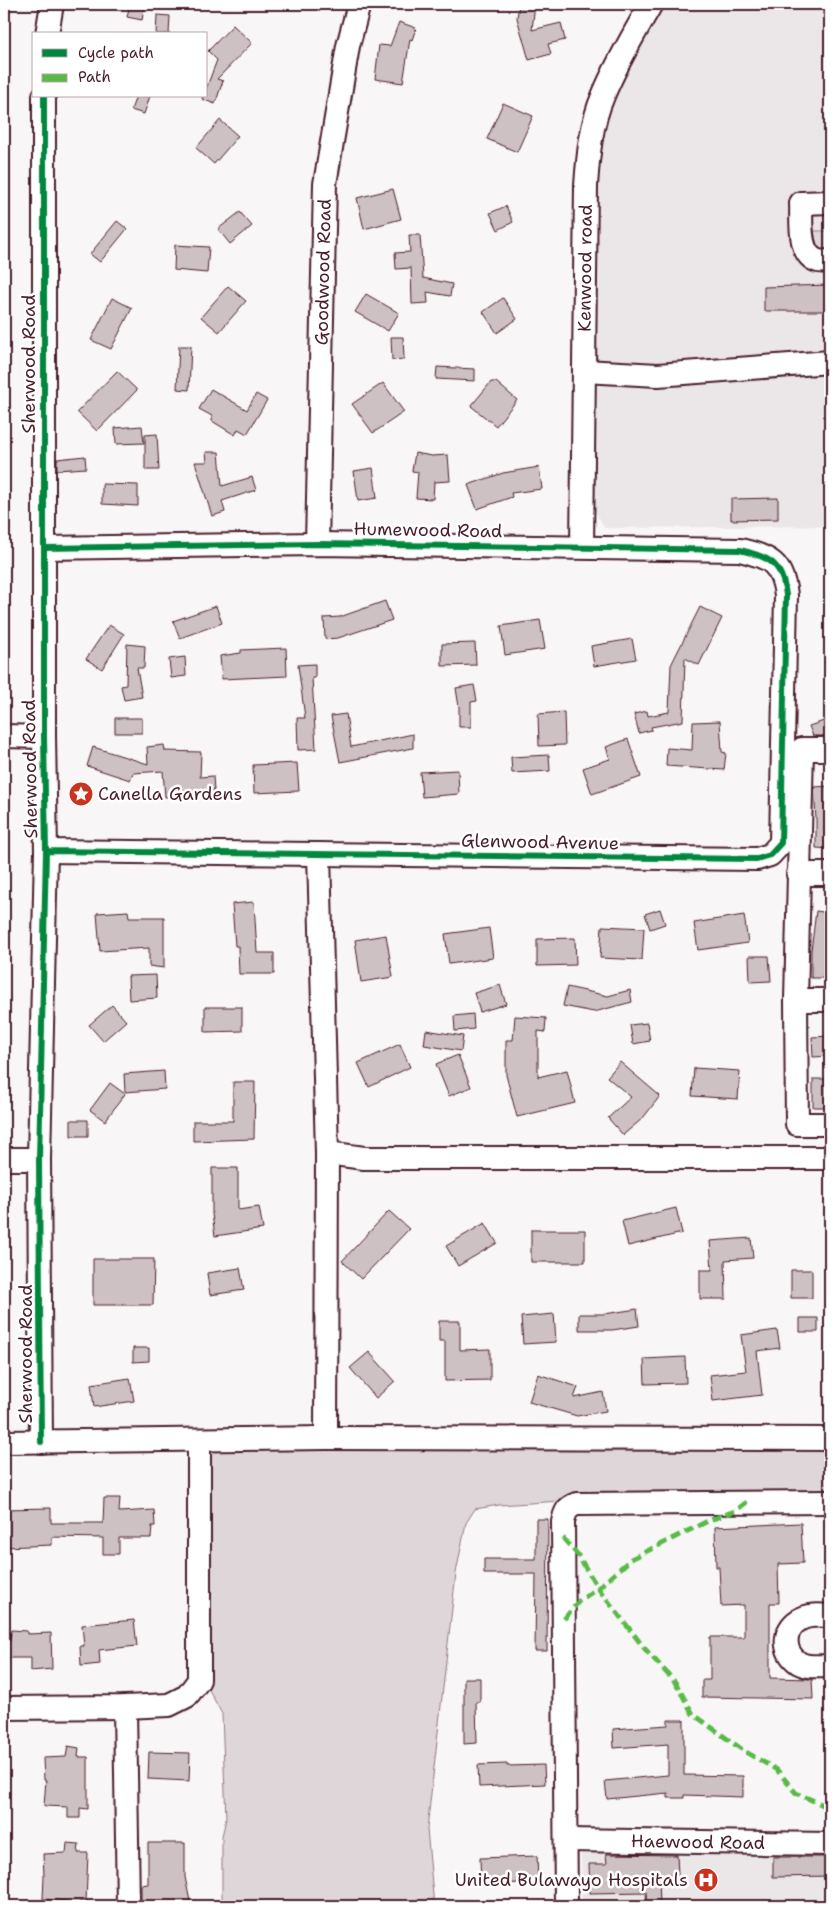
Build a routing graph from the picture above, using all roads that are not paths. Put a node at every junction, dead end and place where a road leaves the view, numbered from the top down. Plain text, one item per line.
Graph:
1 (52, 4) edge
2 (359, 4) edge
3 (651, 4) edge
4 (47, 32) edge
5 (44, 98) edge
6 (830, 202) edge
7 (830, 261) edge
8 (830, 362) edge
9 (584, 371) junction
10 (317, 544) junction
11 (582, 547) junction
12 (44, 548) junction
13 (786, 595) joint
14 (4, 736) edge
15 (44, 737) junction
16 (830, 748) edge
17 (46, 851) junction
18 (319, 854) junction
19 (798, 874) junction
20 (830, 874) edge
21 (796, 1000) junction
22 (830, 1000) edge
23 (830, 1124) edge
24 (327, 1153) junction
25 (830, 1158) edge
26 (4, 1159) edge
27 (39, 1159) junction
28 (326, 1438) junction
29 (830, 1439) edge
30 (199, 1441) junction
31 (4, 1442) edge
32 (41, 1442) junction
33 (830, 1502) edge
34 (830, 1616) edge
35 (830, 1666) edge
36 (125, 1707) junction
37 (4, 1708) edge
38 (566, 1840) junction
39 (830, 1844) edge
40 (128, 1906) edge
41 (566, 1906) edge

1 - 4 street
2 - 10 street, Goodwood Road
3 - 9 street, Kenwood road
5 - 12 street, Sherwood Road
6 - 7 street
8 - 9 street
9 - 11 street, Kenwood road
10 - 11 street, Humewood Road
10 - 12 street, Humewood Road
11 - 13 street, Humewood Road
12 - 15 street, Sherwood Road
13 - 18 street, Glenwood Avenue
14 - 15 street
15 - 17 street, Sherwood Road
16 - 19 street
17 - 18 street, Glenwood Avenue
17 - 27 street, Sherwood Road
18 - 24 street
19 - 20 street
19 - 21 street
21 - 22 street
21 - 23 street
24 - 25 street
24 - 28 street
26 - 27 street
27 - 32 street, Sherwood Road
28 - 29 street
28 - 30 street
30 - 32 street
30 - 36 street
31 - 32 street
33 - 38 street
34 - 35 street
36 - 37 street
36 - 40 street
38 - 39 street, Haewood Road
38 - 41 street

